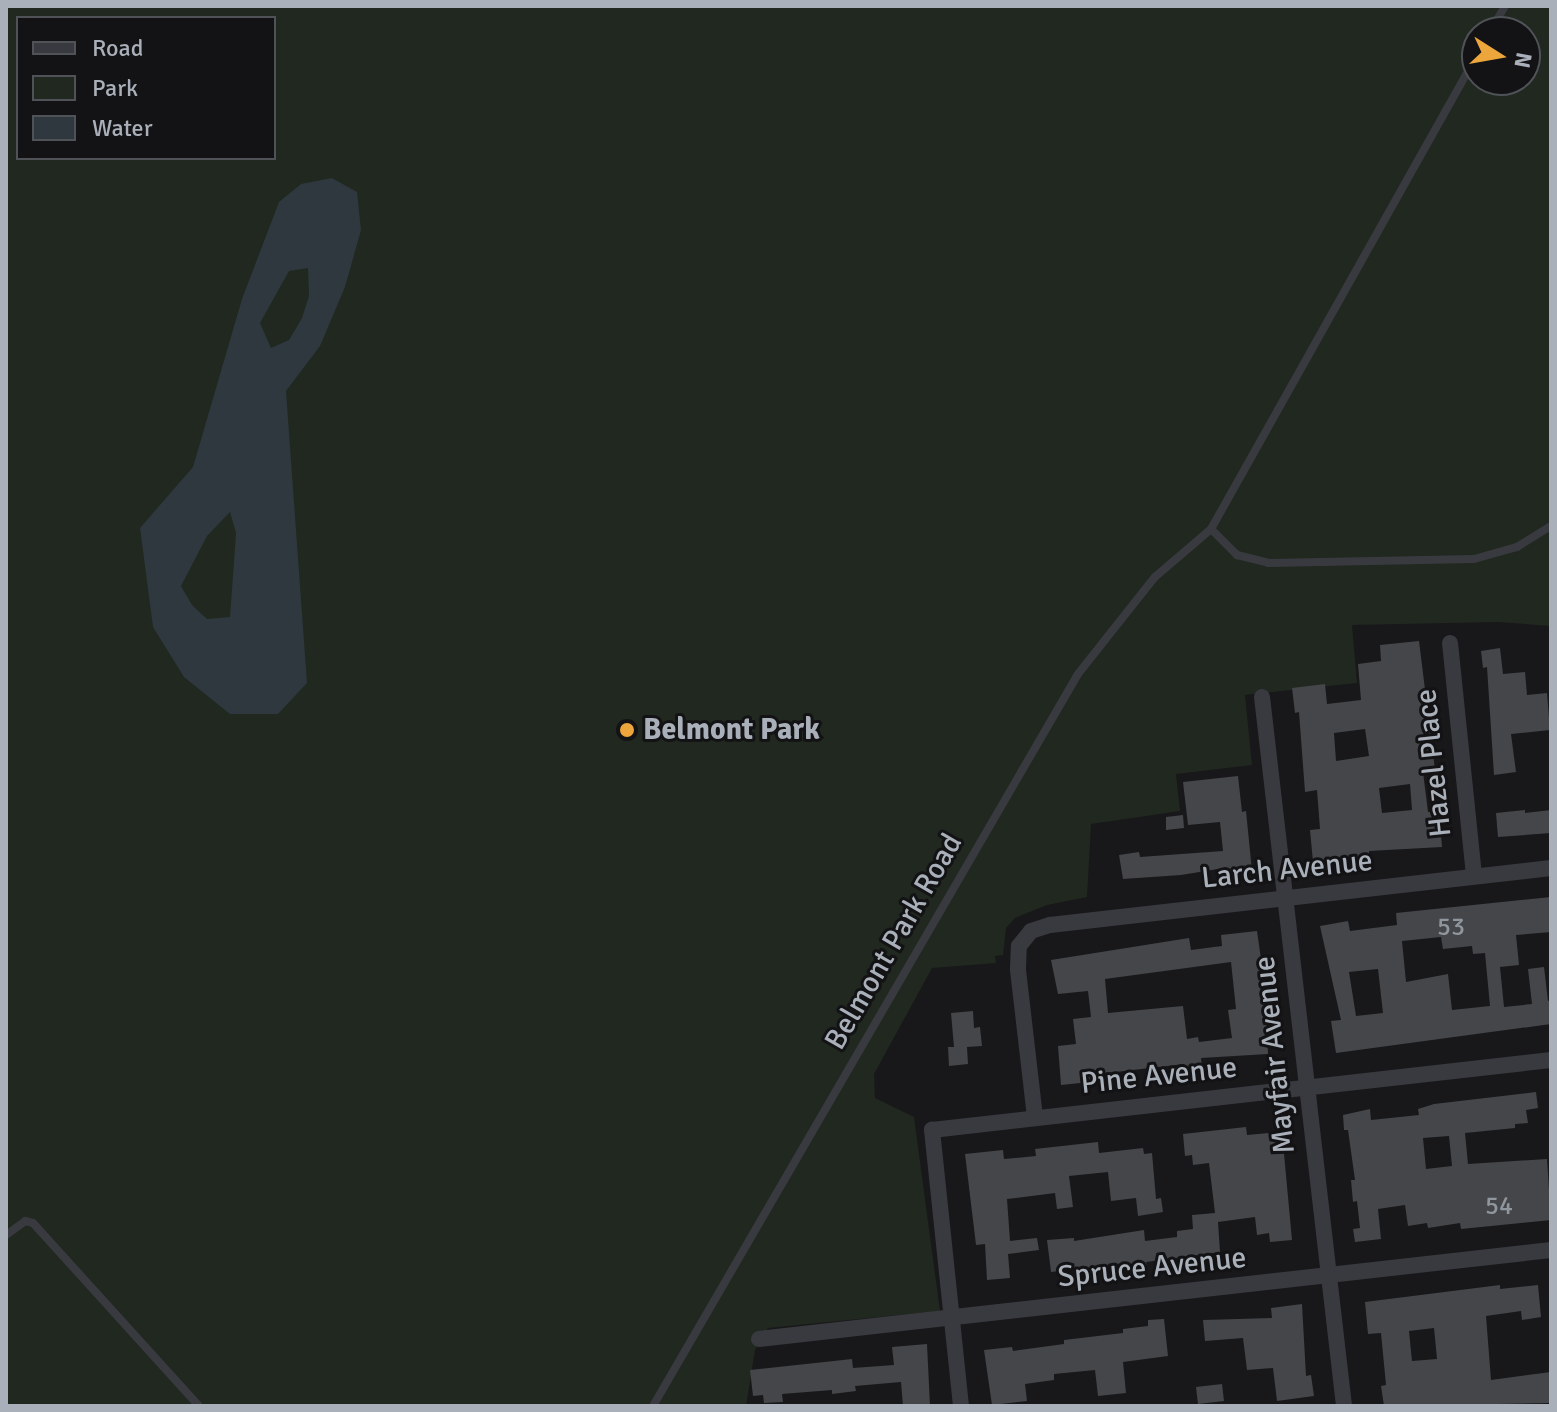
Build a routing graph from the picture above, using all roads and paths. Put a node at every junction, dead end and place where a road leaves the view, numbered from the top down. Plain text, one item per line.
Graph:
1 (1461, 84) edge
2 (1551, 526) edge
3 (1211, 529) junction
4 (1450, 643) dead end
5 (1262, 697) dead end
6 (1551, 868) edge
7 (1474, 876) junction
8 (1286, 898) junction
9 (1551, 1060) edge
10 (1307, 1088) junction
11 (1035, 1117) junction
12 (6, 1235) edge
13 (1551, 1250) edge
14 (1330, 1275) junction
15 (950, 1319) junction
16 (759, 1339) dead end
17 (199, 1406) edge
18 (653, 1406) edge
19 (961, 1406) edge
20 (1344, 1406) edge

1 - 3 lane
2 - 3 lane
3 - 18 lane, Belmont Park Road
4 - 7 street, Hazel Place
5 - 8 street, Mayfair Avenue
6 - 7 street, Larch Avenue
7 - 8 street, Larch Avenue
8 - 10 street, Mayfair Avenue
8 - 11 street, Larch Avenue
9 - 10 street, Pine Avenue
10 - 11 street, Pine Avenue
10 - 14 street, Mayfair Avenue
11 - 15 street, Pine Avenue
12 - 17 lane
13 - 14 street, Spruce Avenue
14 - 15 street, Spruce Avenue
14 - 20 street, Mayfair Avenue
15 - 16 street, Spruce Avenue
15 - 19 street

